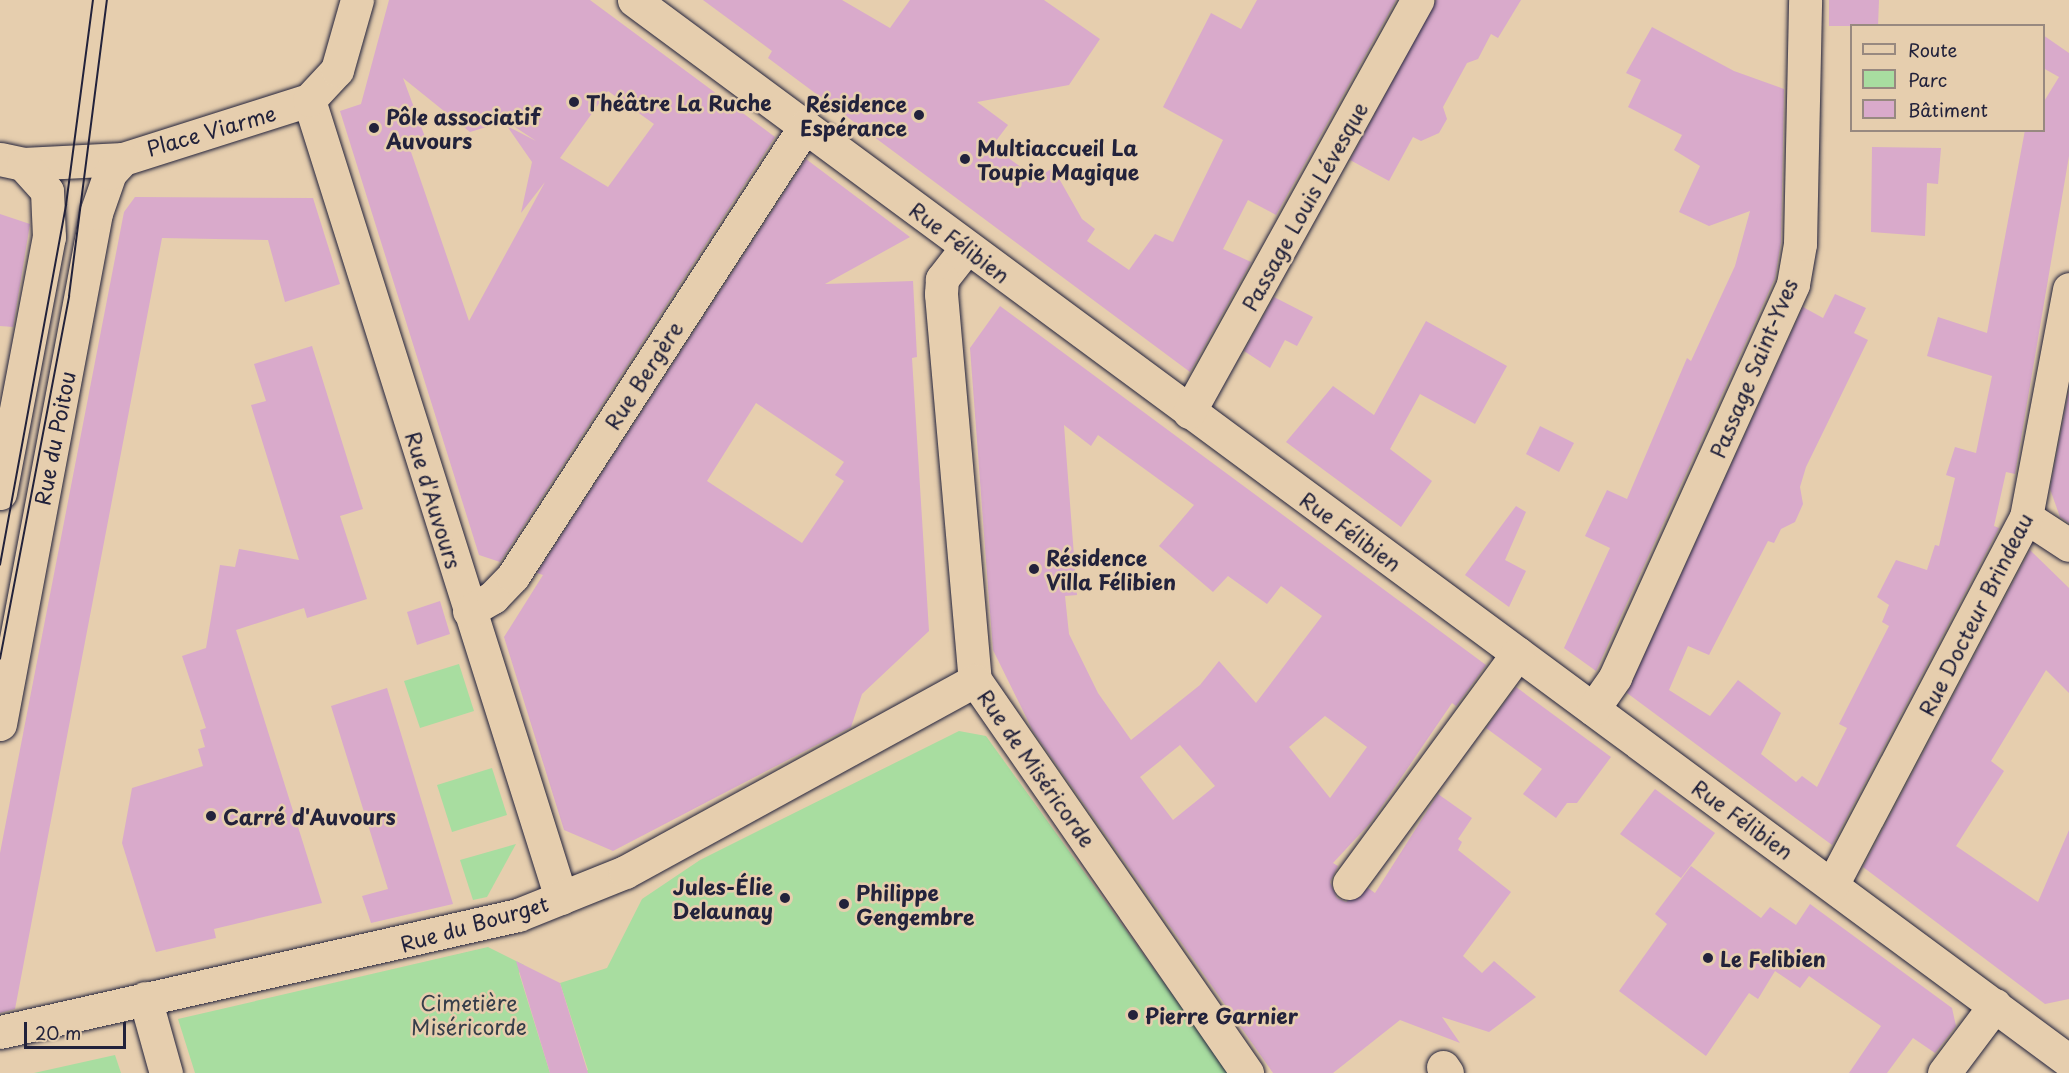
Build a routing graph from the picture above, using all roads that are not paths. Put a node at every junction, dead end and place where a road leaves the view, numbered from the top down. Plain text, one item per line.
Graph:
1 (357, 0) edge
2 (634, 0) edge
3 (1417, 0) edge
4 (1805, 0) edge
5 (309, 100) junction
6 (805, 126) junction
7 (123, 159) junction
8 (12, 161) edge
9 (968, 247) junction
10 (2069, 289) edge
11 (1189, 412) junction
12 (0, 493) edge
13 (2026, 517) junction
14 (2069, 545) edge
15 (469, 611) junction
16 (1518, 653) junction
17 (975, 680) junction
18 (1593, 709) junction
19 (0, 724) edge
20 (1348, 883) dead end
21 (1832, 885) junction
22 (561, 898) junction
23 (145, 998) junction
24 (1995, 1005) junction
25 (0, 1032) edge
26 (2067, 1054) edge
27 (166, 1073) edge
28 (1247, 1073) edge
29 (1944, 1073) edge

1 - 5 street, Place Viarme
2 - 6 street, Rue Félibien
3 - 11 street, Passage Louis Lévesque
4 - 18 street, Passage Saint-Yves
5 - 7 street, Place Viarme
5 - 15 street, Rue d'Auvours
6 - 9 street, Rue Félibien
6 - 15 street, Rue Bergère
7 - 8 street, Place Viarme
7 - 19 street, Rue du Poitou
8 - 12 street, Rue du Poitou
9 - 11 street, Rue Félibien
9 - 17 street, Rue de Miséricorde
10 - 13 street, Rue Docteur Brindeau
11 - 16 street, Rue Félibien
13 - 14 street
13 - 21 street, Rue Docteur Brindeau
15 - 22 street, Rue d'Auvours
16 - 18 street, Rue Félibien
16 - 20 street
17 - 22 street, Rue du Bourget
17 - 28 street, Rue de Miséricorde
18 - 21 street, Rue Félibien
21 - 24 street, Rue Félibien
22 - 23 street, Rue du Bourget
23 - 25 street, Rue du Bourget
23 - 27 street
24 - 26 street, Rue Félibien
24 - 29 street

